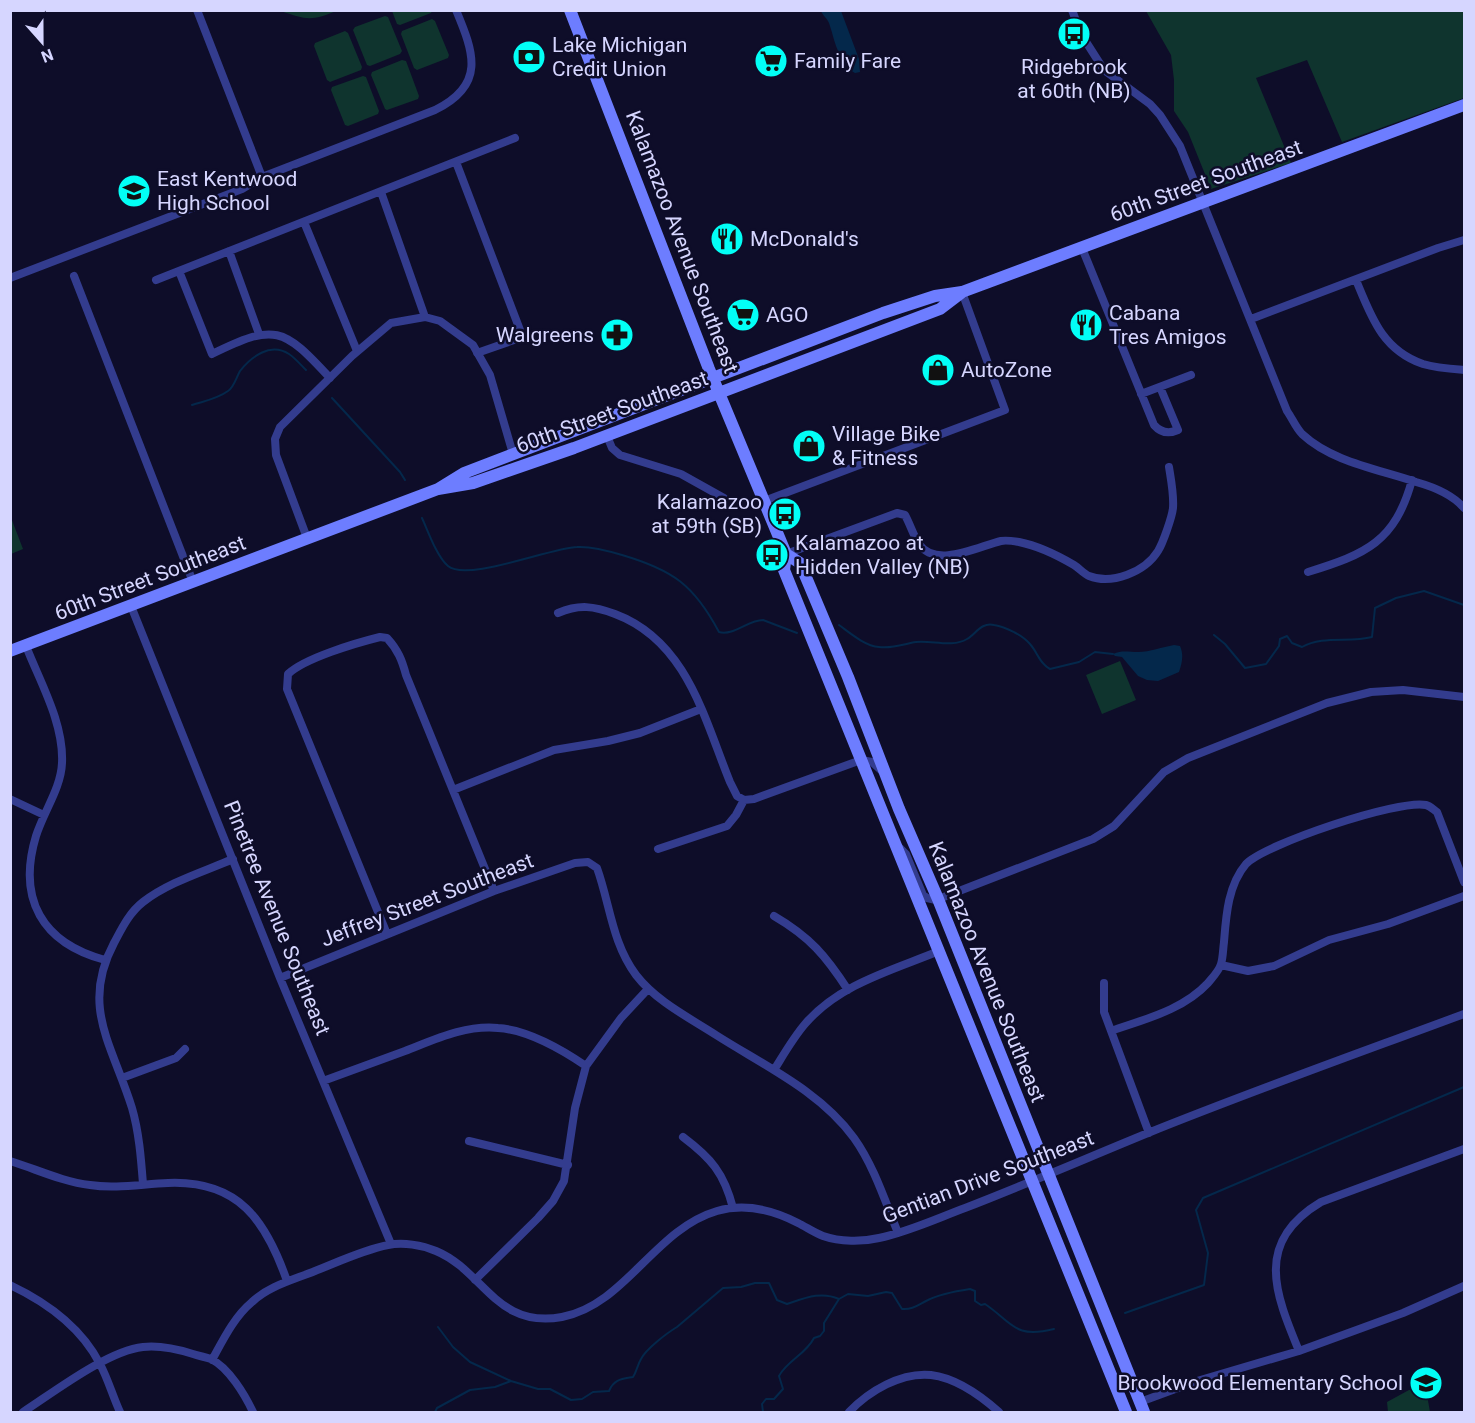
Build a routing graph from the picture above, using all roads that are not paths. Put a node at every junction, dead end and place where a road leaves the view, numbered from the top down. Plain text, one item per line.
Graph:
1 (197, 10) edge
2 (456, 10) edge
3 (570, 10) edge
4 (1072, 10) edge
5 (1464, 105) edge
6 (515, 138) dead end
7 (456, 162) junction
8 (262, 177) junction
9 (381, 192) junction
10 (1203, 203) junction
11 (304, 222) junction
12 (1464, 240) edge
13 (1082, 248) junction
14 (229, 251) junction
15 (178, 271) junction
16 (74, 276) dead end
17 (10, 278) edge
18 (156, 280) dead end
19 (1356, 280) junction
20 (962, 292) junction
21 (426, 317) junction
22 (1251, 319) junction
23 (846, 327) junction
24 (259, 334) junction
25 (838, 347) junction
26 (357, 351) junction
27 (477, 353) junction
28 (1464, 370) edge
29 (1191, 375) dead end
30 (713, 377) junction
31 (330, 378) junction
32 (1160, 387) junction
33 (719, 393) junction
34 (1141, 394) junction
35 (603, 419) junction
36 (607, 435) junction
37 (582, 445) junction
38 (513, 454) junction
39 (1169, 467) dead end
40 (1412, 480) junction
41 (438, 489) junction
42 (724, 498) dead end
43 (764, 501) junction
44 (1464, 508) edge
45 (307, 538) junction
46 (786, 554) junction
47 (1308, 572) dead end
48 (194, 582) junction
49 (795, 596) junction
50 (816, 600) junction
51 (130, 606) junction
52 (558, 613) dead end
53 (26, 646) junction
54 (10, 651) edge
55 (827, 674) junction
56 (1464, 697) edge
57 (701, 709) junction
58 (867, 726) junction
59 (861, 759) junction
60 (885, 775) junction
61 (453, 790) junction
62 (10, 800) edge
63 (744, 800) junction
64 (44, 815) junction
65 (896, 843) junction
66 (658, 849) dead end
67 (233, 859) junction
68 (1464, 882) edge
69 (494, 891) junction
70 (1464, 897) edge
71 (938, 899) junction
72 (774, 916) dead end
73 (387, 934) junction
74 (939, 951) junction
75 (105, 960) junction
76 (1221, 965) junction
77 (280, 978) junction
78 (1104, 983) dead end
79 (648, 989) junction
80 (848, 990) junction
81 (1464, 1014) edge
82 (1111, 1031) junction
83 (184, 1048) dead end
84 (586, 1066) junction
85 (774, 1070) junction
86 (122, 1078) junction
87 (324, 1082) junction
88 (1149, 1132) junction
89 (683, 1137) dead end
90 (469, 1141) dead end
91 (1464, 1149) edge
92 (10, 1161) edge
93 (568, 1165) junction
94 (1048, 1175) junction
95 (1033, 1181) junction
96 (143, 1184) junction
97 (733, 1208) junction
98 (898, 1233) junction
99 (391, 1245) junction
100 (476, 1280) junction
101 (287, 1281) junction
102 (10, 1285) edge
103 (1464, 1286) edge
104 (1085, 1311) junction
105 (1299, 1351) junction
106 (212, 1360) junction
107 (100, 1364) junction
108 (1131, 1380) junction
109 (1142, 1407) edge
110 (23, 1413) edge
111 (120, 1413) edge
112 (253, 1413) edge
113 (849, 1413) edge
114 (999, 1413) edge
115 (1126, 1413) edge

1 - 8 street
2 - 8 street
3 - 30 main road, Kalamazoo Avenue Southeast
4 - 10 street
5 - 10 main road, 60th Street Southeast
6 - 7 street
7 - 9 street
7 - 27 street
8 - 17 street
9 - 11 street
9 - 21 street
10 - 13 main road, 60th Street Southeast
10 - 22 street
11 - 14 street
11 - 26 street
12 - 19 street
13 - 20 main road, 60th Street Southeast
13 - 34 street
14 - 15 street
14 - 24 street
15 - 18 street
15 - 24 street
16 - 48 street
19 - 22 street
19 - 28 street
20 - 23 main road, 60th Street Southeast
20 - 25 main road, 60th Street Southeast
20 - 43 street
21 - 26 street
21 - 27 street
22 - 40 street
23 - 25 main road
23 - 30 main road, 60th Street Southeast
24 - 31 street
25 - 33 main road, 60th Street Southeast
26 - 31 street
27 - 38 street
29 - 32 street
30 - 33 main road, Kalamazoo Avenue Southeast
30 - 35 main road, 60th Street Southeast
31 - 45 street
32 - 34 street
32 - 34 street
33 - 36 main road, 60th Street Southeast
33 - 43 main road, Kalamazoo Avenue Southeast
35 - 37 main road
35 - 38 main road, 60th Street Southeast
36 - 37 main road, 60th Street Southeast
36 - 42 street
37 - 41 main road, 60th Street Southeast
38 - 41 main road, 60th Street Southeast
39 - 46 street
40 - 44 street
40 - 47 street
41 - 45 main road, 60th Street Southeast
43 - 46 main road, Kalamazoo Avenue Southeast
45 - 48 main road, 60th Street Southeast
46 - 49 main road, Kalamazoo Avenue Southeast
46 - 50 main road, Kalamazoo Avenue Southeast
48 - 51 main road, 60th Street Southeast
49 - 50 main road
49 - 55 main road, Kalamazoo Avenue Southeast
50 - 58 main road, Kalamazoo Avenue Southeast
51 - 53 main road, 60th Street Southeast
51 - 67 street, Pinetree Avenue Southeast
52 - 57 street
53 - 54 main road, 60th Street Southeast
53 - 64 street
55 - 58 main road
55 - 59 main road, Kalamazoo Avenue Southeast
56 - 71 street
57 - 61 street
57 - 63 street
58 - 60 main road, Kalamazoo Avenue Southeast
59 - 60 street
59 - 63 street
59 - 65 main road, Kalamazoo Avenue Southeast
60 - 71 main road, Kalamazoo Avenue Southeast
61 - 69 street
61 - 73 street
62 - 64 street
63 - 66 street
64 - 75 street
65 - 71 street
65 - 74 main road, Kalamazoo Avenue Southeast
67 - 75 street
67 - 77 street, Pinetree Avenue Southeast
68 - 76 street
69 - 73 street, Jeffrey Street Southeast
69 - 79 street, Jeffrey Street Southeast
70 - 76 street
71 - 94 main road, Kalamazoo Avenue Southeast
72 - 80 street
73 - 77 street, Jeffrey Street Southeast
74 - 80 street
74 - 95 main road, Kalamazoo Avenue Southeast
75 - 86 street
76 - 82 street
77 - 87 street, Pinetree Avenue Southeast
78 - 82 street
79 - 84 street
79 - 85 street
80 - 85 street
81 - 88 street, Gentian Drive Southeast
82 - 88 street
83 - 86 street
84 - 87 street
84 - 93 street
85 - 98 street
86 - 96 street
87 - 99 street, Pinetree Avenue Southeast
88 - 94 street, Gentian Drive Southeast
89 - 97 street
90 - 93 street
91 - 105 street
92 - 96 street
93 - 100 street
94 - 95 street, Gentian Drive Southeast
94 - 108 main road, Kalamazoo Avenue Southeast
95 - 98 street, Gentian Drive Southeast
95 - 104 main road, Kalamazoo Avenue Southeast
96 - 101 street
97 - 98 street, Gentian Drive Southeast
97 - 100 street, Gentian Drive Southeast
99 - 100 street, Gentian Drive Southeast
99 - 101 street, Gentian Drive Southeast
101 - 106 street, Gentian Drive Southeast
102 - 107 street
103 - 105 street
104 - 108 main road
104 - 115 main road, Kalamazoo Avenue Southeast
105 - 109 street
106 - 107 street
106 - 112 street
107 - 110 street
107 - 111 street
108 - 109 main road, Kalamazoo Avenue Southeast
113 - 114 street

